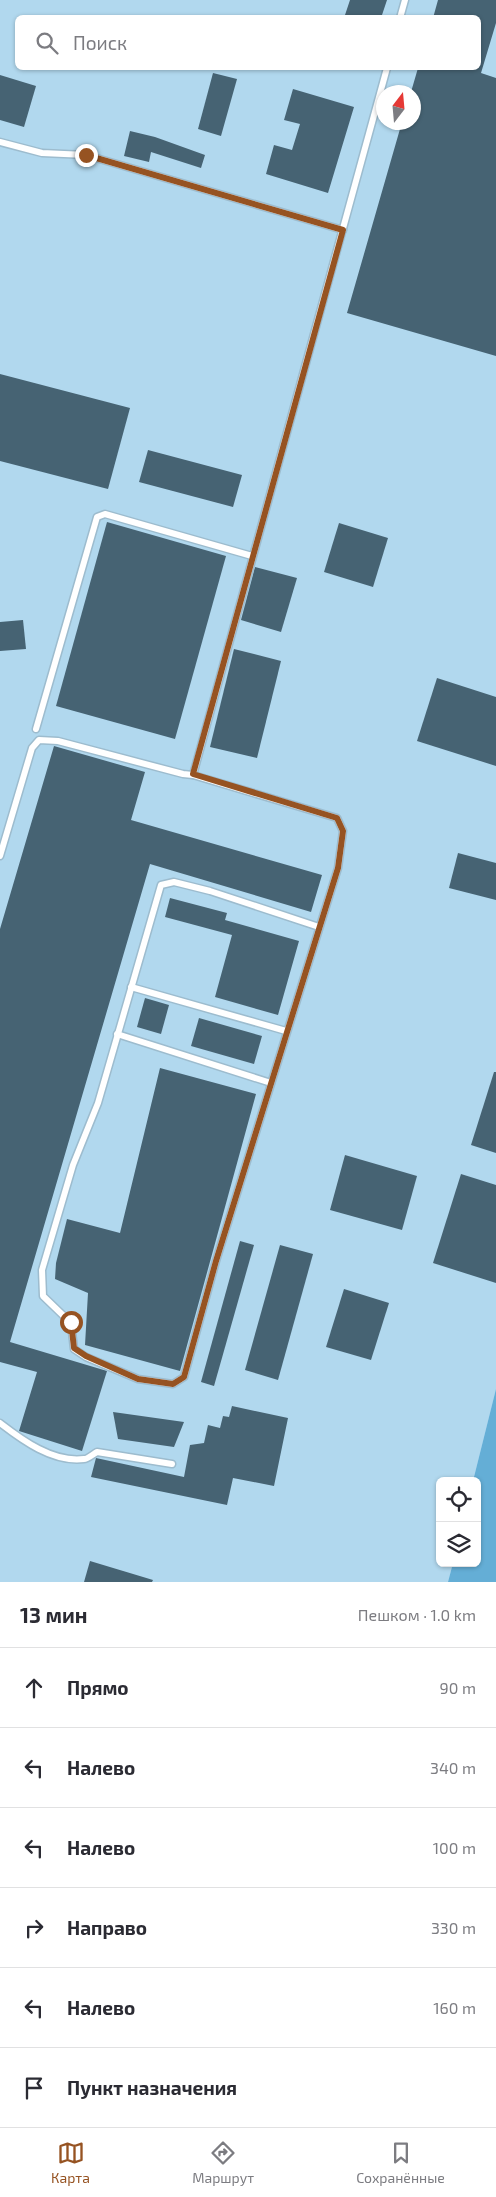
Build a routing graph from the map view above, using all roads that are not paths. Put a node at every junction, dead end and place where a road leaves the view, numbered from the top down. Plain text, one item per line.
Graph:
1 (405, 0) edge
2 (401, 15) edge
3 (386, 70) edge
4 (0, 142) edge
5 (343, 230) junction
6 (252, 556) junction
7 (36, 728) dead end
8 (193, 774) junction
9 (0, 856) edge
10 (319, 927) junction
11 (131, 987) junction
12 (286, 1032) junction
13 (117, 1034) junction
14 (271, 1083) junction
15 (0, 1423) edge
16 (172, 1464) dead end

1 - 2 lane
3 - 5 lane
4 - 5 lane
5 - 6 lane
6 - 7 lane
6 - 8 lane
8 - 9 lane
8 - 10 lane
10 - 11 lane
10 - 12 lane
11 - 12 lane
11 - 13 lane
12 - 14 lane
13 - 14 lane
13 - 14 lane
15 - 16 lane

